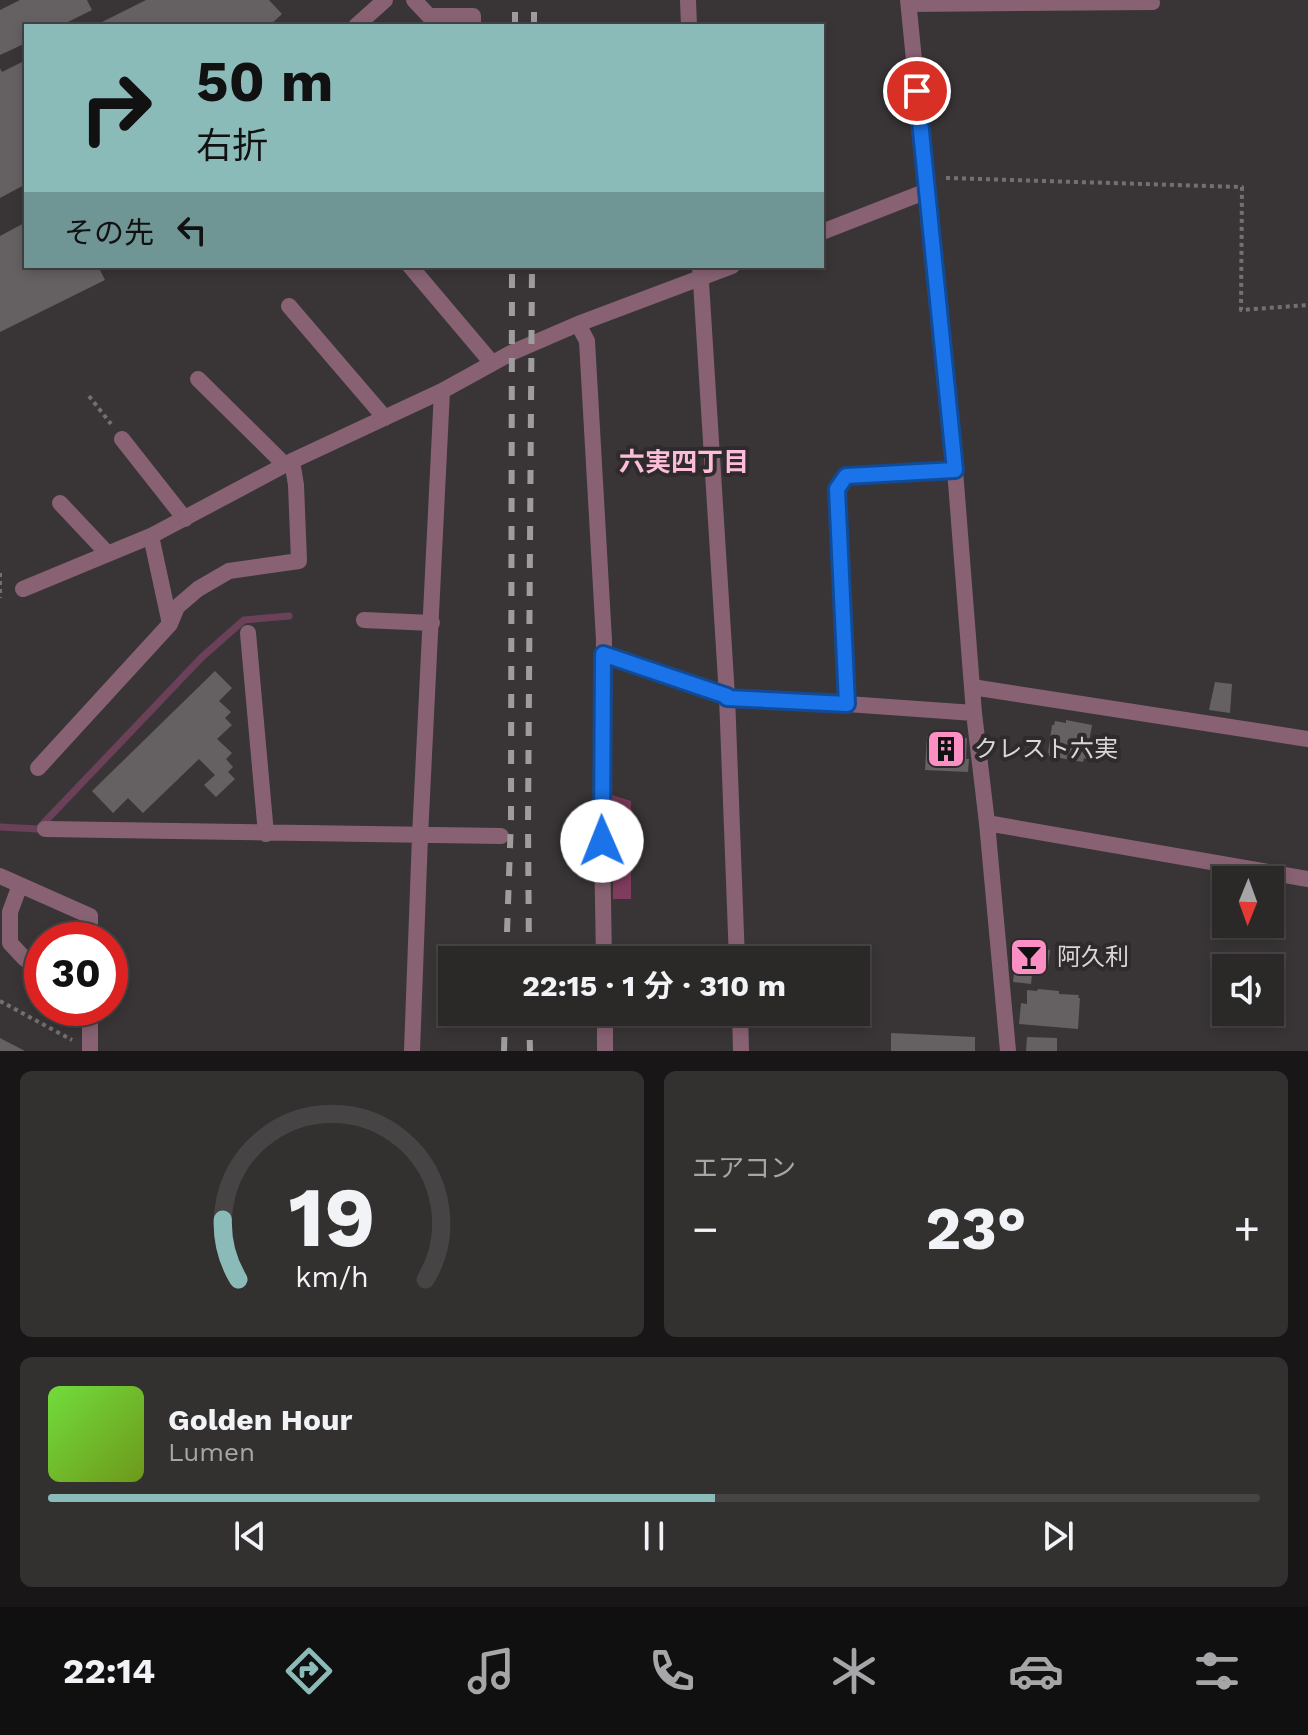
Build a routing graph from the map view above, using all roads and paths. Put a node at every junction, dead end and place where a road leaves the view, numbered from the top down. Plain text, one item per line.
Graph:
1 (385, 0) edge
2 (414, 0) edge
3 (688, 0) edge
4 (908, 2) edge
5 (1153, 3) dead end
6 (358, 24) edge
7 (473, 24) edge
8 (689, 24) edge
9 (927, 184) junction
10 (824, 231) edge
11 (412, 268) edge
12 (721, 268) edge
13 (700, 272) edge
14 (1308, 305) edge
15 (289, 306) dead end
16 (578, 324) junction
17 (492, 363) junction
18 (198, 379) dead end
19 (442, 391) junction
20 (89, 396) dead end
21 (385, 418) junction
22 (122, 439) joint
23 (288, 463) junction
24 (955, 470) junction
25 (60, 503) dead end
26 (185, 519) junction
27 (151, 536) junction
28 (108, 554) junction
29 (0, 573) edge
30 (23, 589) dead end
31 (0, 598) edge
32 (364, 620) dead end
33 (432, 623) junction
34 (170, 624) junction
35 (248, 633) dead end
36 (603, 654) junction
37 (972, 687) junction
38 (727, 697) junction
39 (847, 704) junction
40 (974, 713) junction
41 (1308, 739) edge
42 (38, 768) dead end
43 (987, 823) junction
44 (45, 829) dead end
45 (266, 834) junction
46 (420, 836) junction
47 (501, 836) dead end
48 (0, 876) edge
49 (1308, 879) edge
50 (20, 885) junction
51 (90, 922) edge
52 (604, 946) edge
53 (736, 946) edge
54 (24, 958) edge
55 (0, 1001) edge
56 (88, 1026) edge
57 (605, 1026) edge
58 (740, 1026) edge
59 (85, 1048) edge
60 (412, 1051) edge
61 (605, 1051) edge
62 (741, 1051) edge
63 (1008, 1051) edge

1 - 6 street
2 - 7 street
3 - 8 street
4 - 5 lane
4 - 9 street
9 - 10 street
9 - 14 path
9 - 24 street
11 - 17 street
12 - 13 street
13 - 16 street
13 - 38 street
15 - 21 street
16 - 17 street
16 - 36 street
17 - 19 street
18 - 23 street
19 - 21 street
19 - 33 street
20 - 22 path
21 - 23 street
22 - 26 street
23 - 26 street
23 - 34 street
24 - 37 street
24 - 39 street
25 - 28 street
26 - 27 street
27 - 28 street
27 - 34 street
28 - 30 street
29 - 31 path
32 - 33 street
33 - 46 street
34 - 42 street
35 - 45 street
36 - 38 street
36 - 52 street
37 - 40 street
37 - 41 street
38 - 39 street
38 - 53 street
39 - 40 street
40 - 43 street
43 - 49 street
43 - 63 street
44 - 45 street
45 - 46 street
46 - 47 street
46 - 60 street
48 - 50 street
50 - 51 street
50 - 54 street
55 - 59 path
56 - 59 street
57 - 61 street
58 - 62 street

